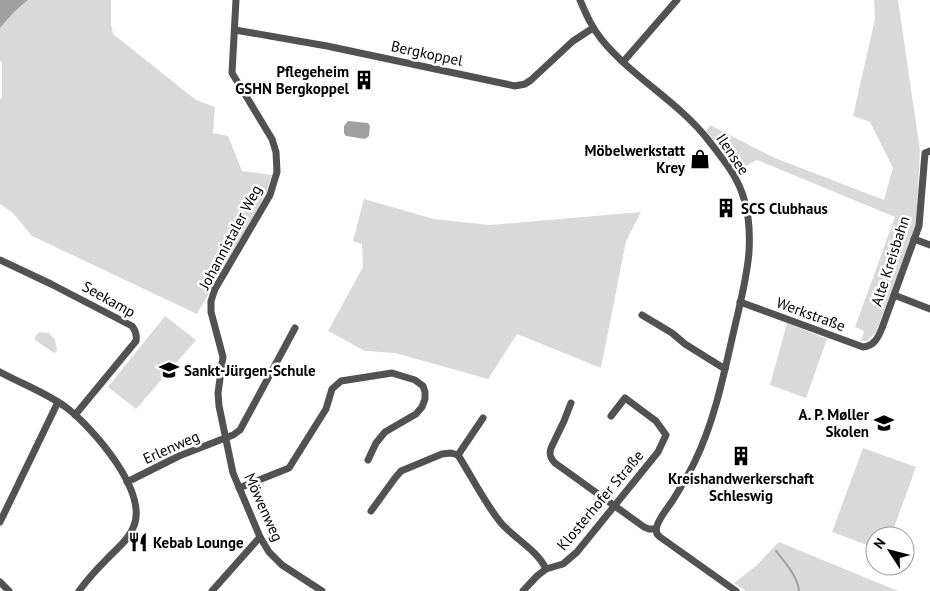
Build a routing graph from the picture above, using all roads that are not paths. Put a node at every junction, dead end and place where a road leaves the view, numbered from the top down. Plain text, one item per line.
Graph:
1 (236, 0) edge
2 (580, 0) edge
3 (677, 0) edge
4 (593, 28) junction
5 (235, 30) junction
6 (622, 62) junction
7 (928, 152) edge
8 (914, 240) junction
9 (930, 245) edge
10 (0, 260) edge
11 (894, 295) junction
12 (740, 302) junction
13 (930, 309) edge
14 (642, 315) dead end
15 (295, 328) dead end
16 (873, 344) joint
17 (724, 369) junction
18 (0, 372) edge
19 (58, 402) junction
20 (570, 402) dead end
21 (75, 415) junction
22 (611, 416) dead end
23 (483, 418) dead end
24 (226, 438) junction
25 (458, 454) junction
26 (368, 460) dead end
27 (128, 482) junction
28 (239, 488) junction
29 (614, 506) junction
30 (371, 511) dead end
31 (0, 522) edge
32 (656, 529) junction
33 (260, 537) junction
34 (546, 570) junction
35 (0, 582) edge
36 (9, 591) edge
37 (78, 591) edge
38 (212, 591) edge
39 (322, 591) edge
40 (523, 591) edge
41 (736, 591) edge

1 - 5 street, Johannistaler Weg
2 - 4 street, Ilensee
3 - 6 street
4 - 5 street, Bergkoppel
4 - 6 street, Ilensee
5 - 24 street, Johannistaler Weg
6 - 12 street, Ilensee
7 - 8 street, Alte Kreisbahn
8 - 9 street
8 - 11 street, Alte Kreisbahn
10 - 21 street, Seekamp
11 - 13 street
11 - 16 street, Alte Kreisbahn
12 - 16 street, Werkstraße
12 - 17 street, Ilensee
14 - 17 street
15 - 24 street
17 - 32 street, Ilensee
18 - 19 street
19 - 21 street
19 - 31 street
20 - 29 street
21 - 27 street
22 - 29 street, Klosterhofer Straße
23 - 25 street
24 - 27 street, Erlenweg
24 - 28 street, Möwenweg
25 - 30 street
25 - 34 street
26 - 28 street
27 - 37 street
28 - 33 street, Möwenweg
29 - 32 street
29 - 34 street, Klosterhofer Straße
32 - 41 street
33 - 38 street
33 - 39 street, Möwenweg
34 - 40 street, Klosterhofer Straße
35 - 36 street

